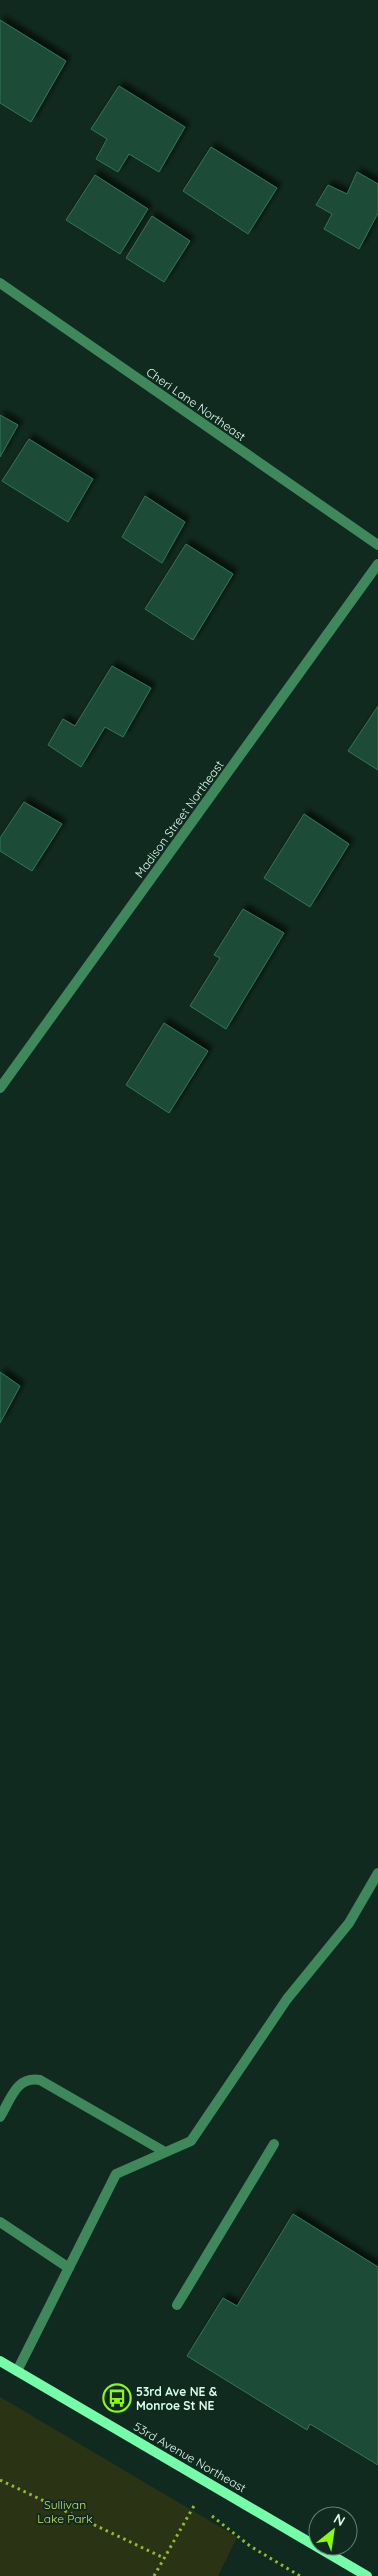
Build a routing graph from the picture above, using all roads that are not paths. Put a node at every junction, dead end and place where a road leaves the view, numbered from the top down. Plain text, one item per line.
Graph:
1 (0, 283) edge
2 (378, 545) edge
3 (378, 564) edge
4 (0, 1088) edge
5 (378, 1872) edge
6 (0, 2117) edge
7 (274, 2144) dead end
8 (165, 2152) junction
9 (0, 2222) edge
10 (69, 2268) junction
11 (177, 2304) dead end
12 (0, 2361) edge
13 (17, 2371) junction
14 (367, 2576) edge

1 - 2 street, Cheri Lane Northeast
3 - 4 street, Madison Street Northeast
5 - 8 street
6 - 8 street
7 - 11 street
8 - 10 street
9 - 10 street
10 - 13 street
12 - 13 street, 53rd Avenue Northeast
13 - 14 street, 53rd Avenue Northeast

